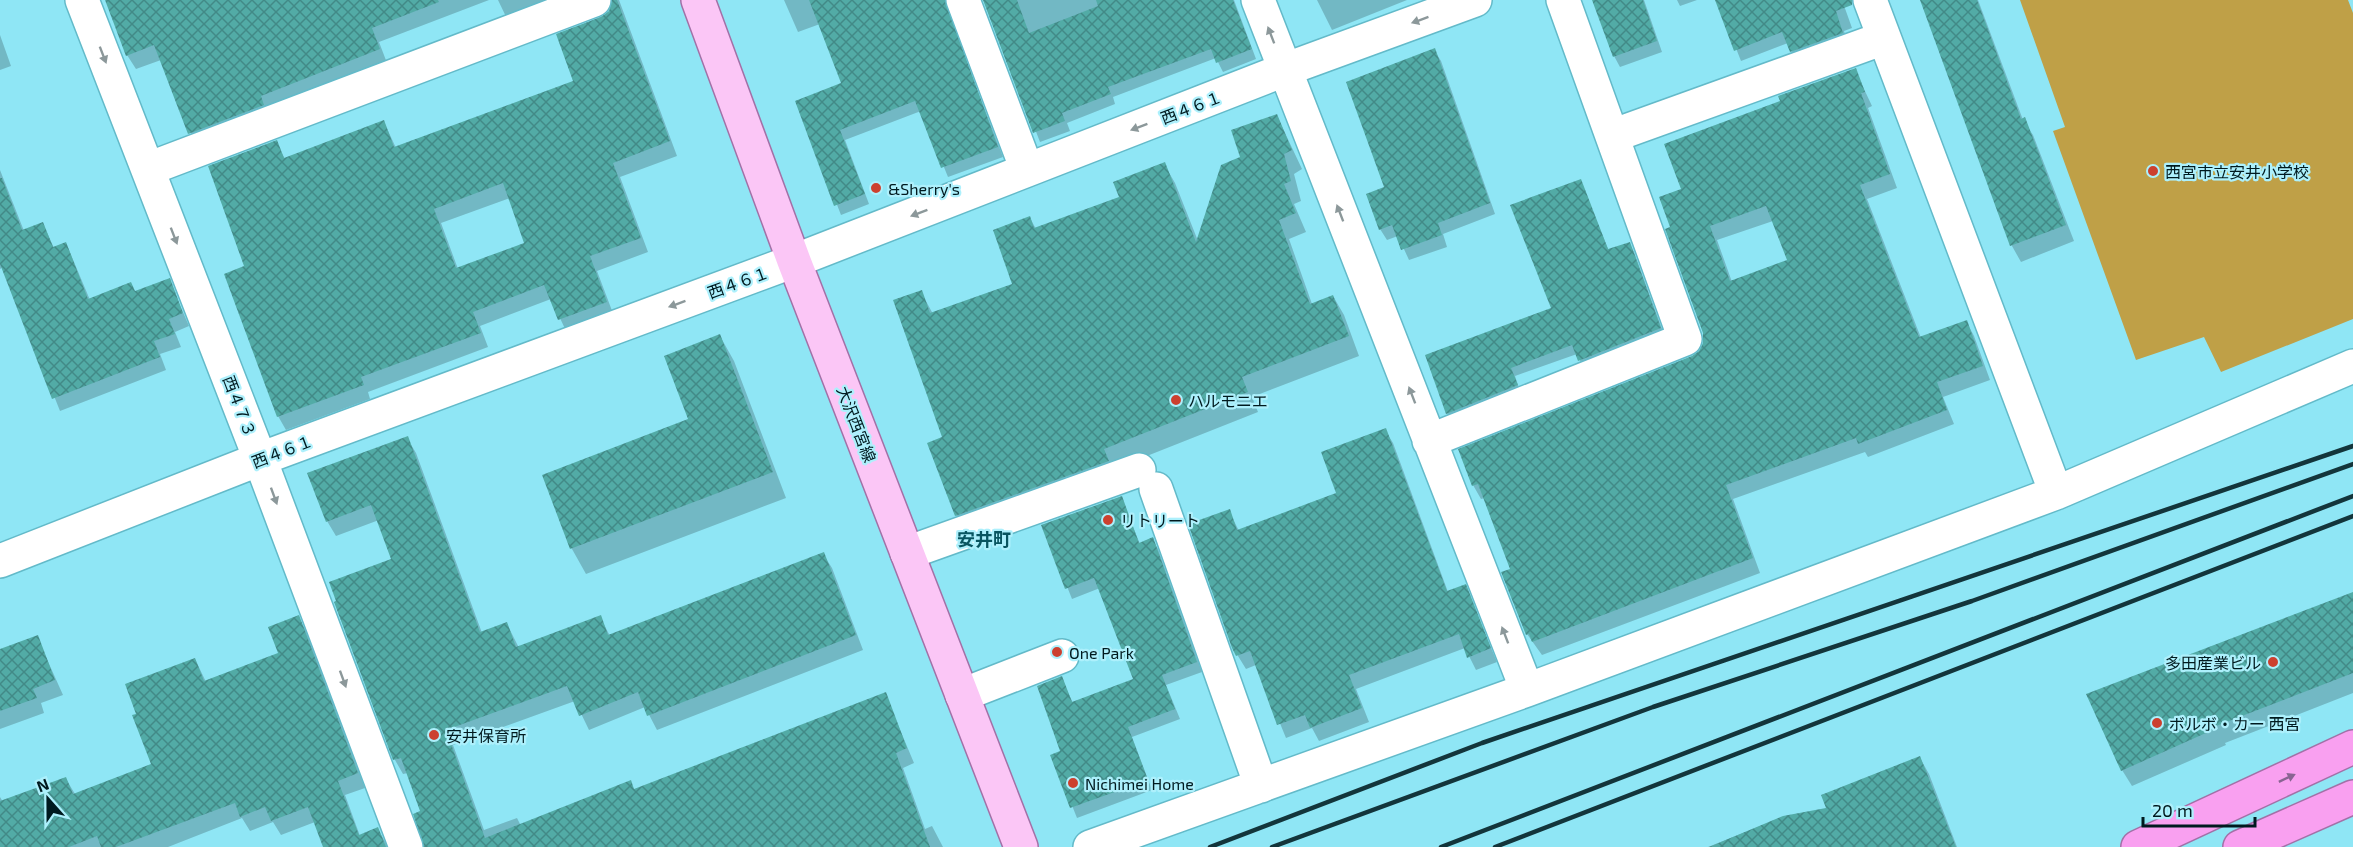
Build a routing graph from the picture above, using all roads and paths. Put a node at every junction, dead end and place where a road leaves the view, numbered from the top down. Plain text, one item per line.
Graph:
1 (594, 0) edge
2 (698, 0) edge
3 (963, 0) edge
4 (1258, 0) edge
5 (1475, 0) edge
6 (1563, 0) edge
7 (1870, 0) edge
8 (86, 1) edge
9 (1884, 38) junction
10 (1284, 70) junction
11 (1612, 136) junction
12 (148, 169) junction
13 (1027, 170) junction
14 (794, 261) junction
15 (2353, 366) edge
16 (1430, 441) junction
17 (260, 459) junction
18 (2056, 493) junction
19 (907, 553) junction
20 (0, 561) edge
21 (1062, 657) dead end
22 (1527, 690) junction
23 (962, 695) junction
24 (2353, 747) edge
25 (1261, 786) junction
26 (2353, 797) edge
27 (406, 847) edge
28 (1021, 847) edge
29 (1089, 847) edge
30 (2139, 847) edge
31 (2240, 847) edge

1 - 12 street
2 - 14 main road, 大沢西宮線
3 - 13 street
10 -> 4 street
5 -> 10 street, 西４６１
6 - 11 street
7 - 9 street
8 -> 12 street, 西４７３
9 - 11 street
9 - 18 street
10 -> 13 street, 西４６１
16 -> 10 street
11 - 16 street
12 -> 17 street, 西４７３
13 -> 14 street, 西４６１
14 -> 17 street, 西４６１
14 - 19 main road, 大沢西宮線
15 - 18 street
22 -> 16 street
17 - 20 street, 西４６１
17 -> 27 street, 西４７３
18 - 22 street
19 - 23 main road, 大沢西宮線
19 - 25 street
21 - 23 street
22 - 25 street
23 - 28 main road, 大沢西宮線
30 -> 24 highway
25 - 29 street
26 - 31 highway

